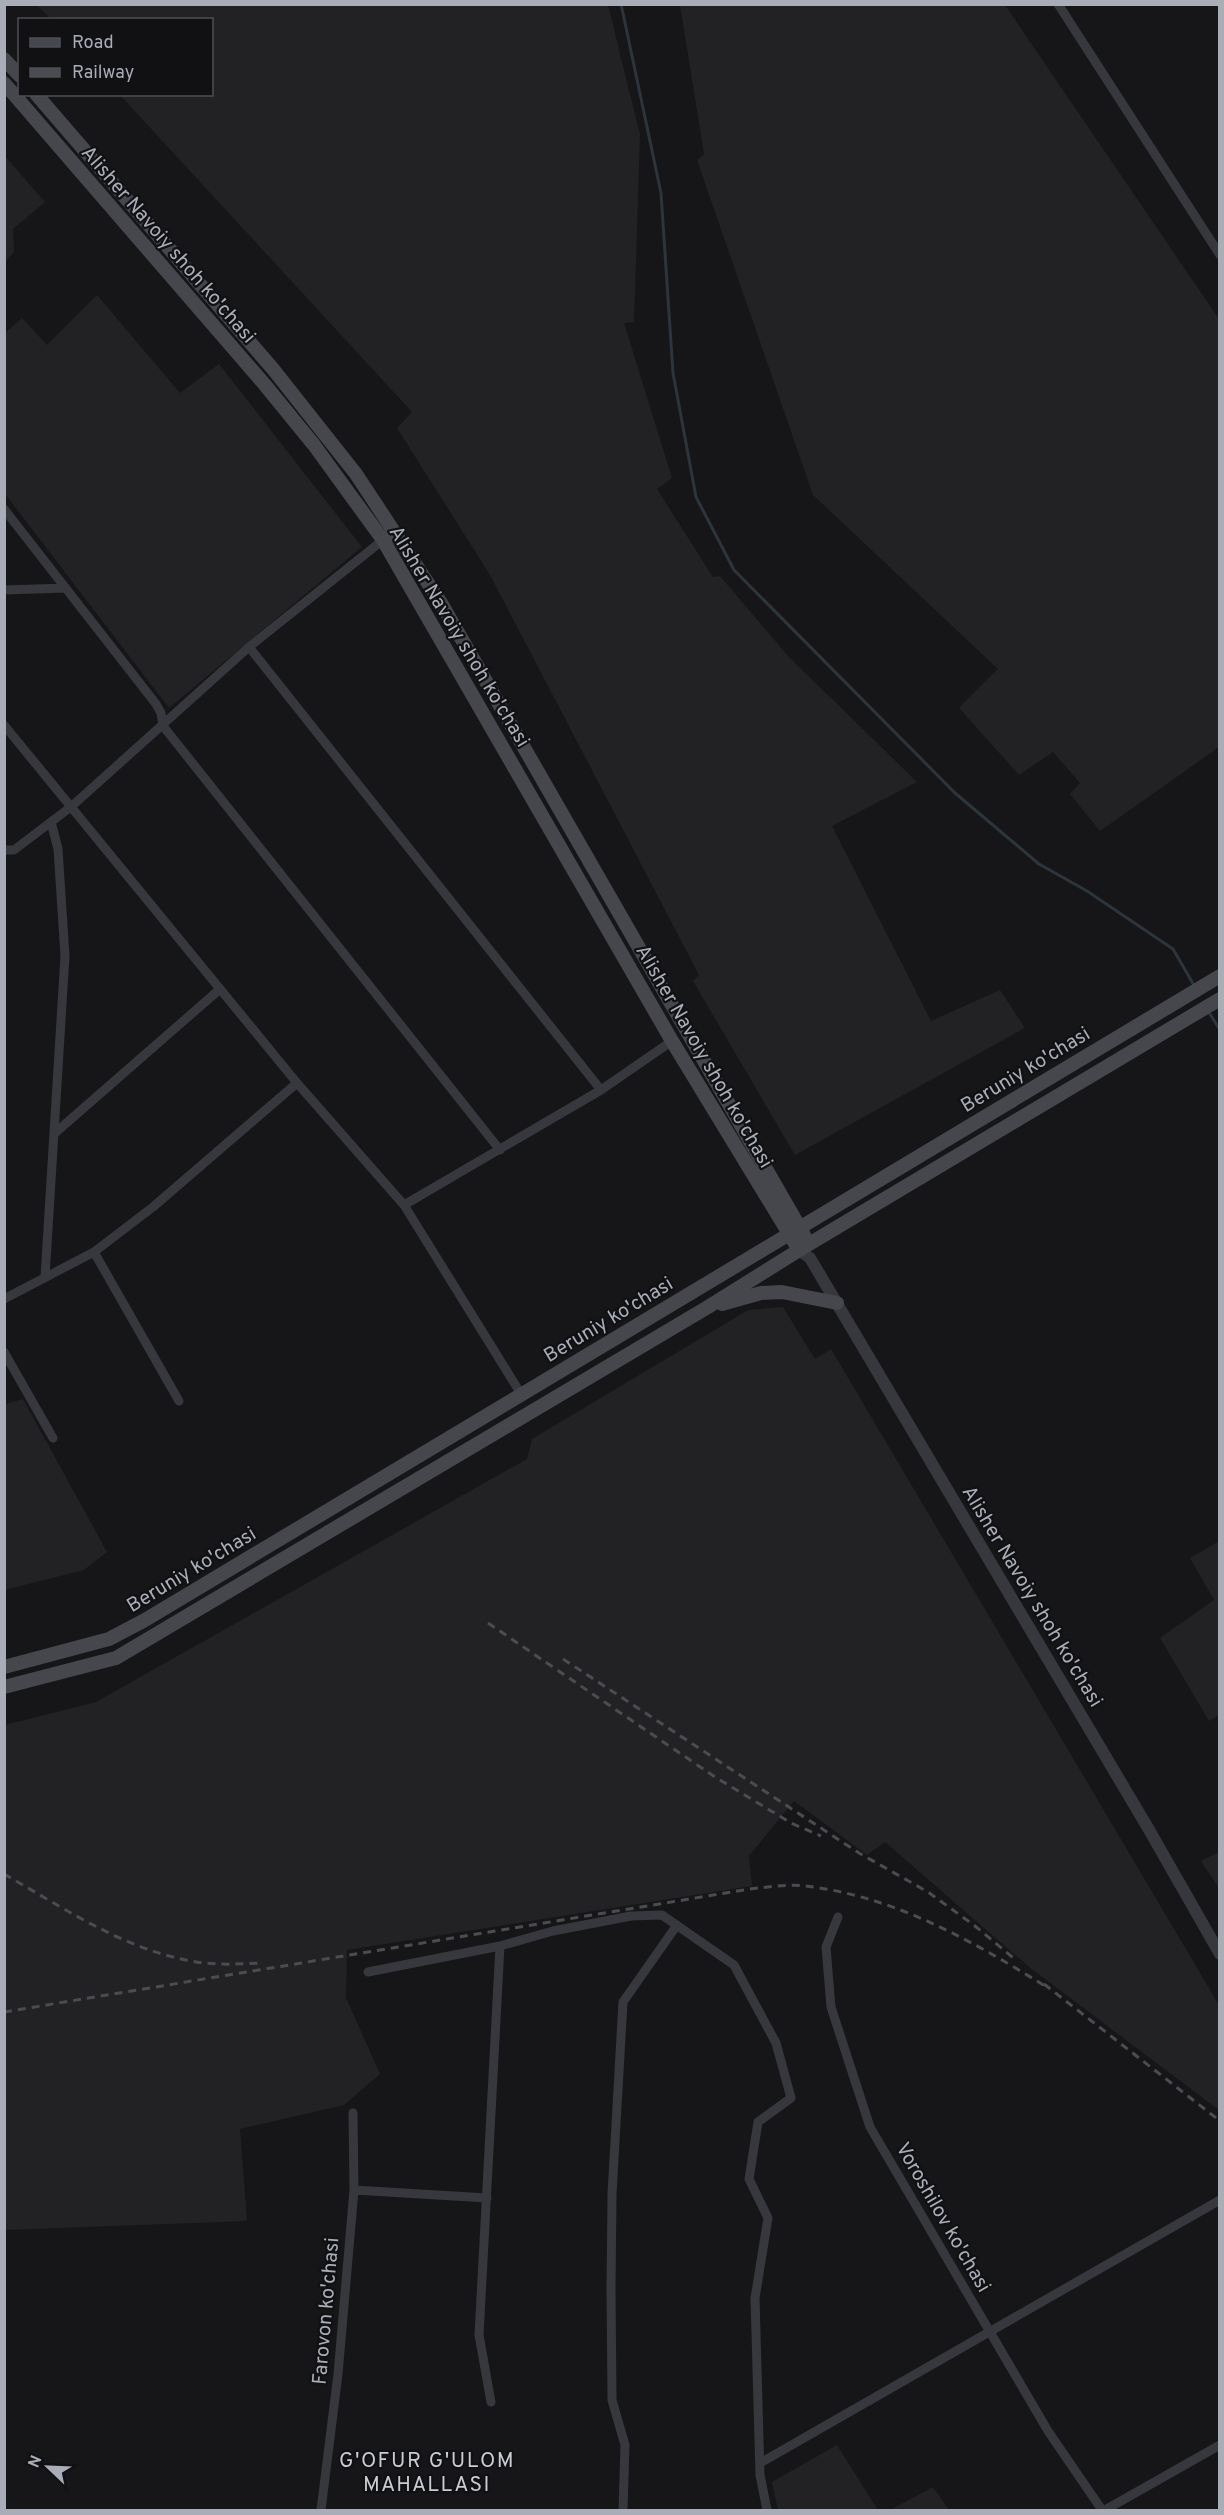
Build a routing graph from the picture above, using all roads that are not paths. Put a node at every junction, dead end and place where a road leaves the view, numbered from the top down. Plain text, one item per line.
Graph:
1 (1058, 4) edge
2 (4, 58) edge
3 (18, 74) edge
4 (4, 84) edge
5 (38, 96) edge
6 (1219, 253) edge
7 (4, 509) edge
8 (382, 540) junction
9 (66, 588) junction
10 (4, 590) edge
11 (249, 647) junction
12 (4, 725) edge
13 (163, 726) junction
14 (72, 806) junction
15 (51, 822) junction
16 (4, 850) edge
17 (1220, 975) edge
18 (220, 989) junction
19 (1220, 999) edge
20 (672, 1041) junction
21 (297, 1083) junction
22 (601, 1089) junction
23 (55, 1133) junction
24 (500, 1150) junction
25 (404, 1205) junction
26 (794, 1230) junction
27 (806, 1251) junction
28 (94, 1252) junction
29 (45, 1277) junction
30 (4, 1299) edge
31 (837, 1304) junction
32 (708, 1307) junction
33 (4, 1352) edge
34 (521, 1394) junction
35 (179, 1401) dead end
36 (53, 1438) dead end
37 (4, 1667) edge
38 (4, 1687) edge
39 (838, 1917) dead end
40 (677, 1925) junction
41 (500, 1946) junction
42 (1220, 1954) edge
43 (368, 1972) dead end
44 (352, 2113) dead end
45 (354, 2190) junction
46 (487, 2198) junction
47 (1220, 2200) edge
48 (990, 2333) junction
49 (491, 2402) dead end
50 (1220, 2445) edge
51 (760, 2463) junction
52 (321, 2511) edge
53 (624, 2511) edge
54 (767, 2511) edge
55 (1103, 2511) edge

1 - 6 street
2 - 3 main road
4 - 8 main road, Alisher Navoiy shoh ko'chasi
5 - 26 main road, Alisher Navoiy shoh ko'chasi
7 - 9 street
8 - 11 street
8 - 20 main road, Alisher Navoiy shoh ko'chasi
9 - 10 street
9 - 13 street
11 - 13 street
11 - 22 street
12 - 14 street
13 - 14 street
13 - 24 street
14 - 15 street
14 - 18 street
15 - 16 street
15 - 23 street
17 - 26 main road, Beruniy ko'chasi
18 - 21 street
18 - 23 street
19 - 27 main road, Beruniy ko'chasi
20 - 22 street
20 - 26 main road, Alisher Navoiy shoh ko'chasi
21 - 25 street
21 - 28 street
22 - 24 street
23 - 29 street
24 - 25 street
25 - 34 street
26 - 27 main road, Alisher Navoiy shoh ko'chasi
26 - 34 main road, Beruniy ko'chasi
27 - 31 street, Alisher Navoiy shoh ko'chasi
27 - 32 main road, Beruniy ko'chasi
28 - 29 street
28 - 35 street
29 - 30 street
31 - 32 main road
31 - 42 street, Alisher Navoiy shoh ko'chasi
32 - 38 main road, Beruniy ko'chasi
33 - 36 street
34 - 37 main road, Beruniy ko'chasi
39 - 48 street, Voroshilov ko'chasi
40 - 41 street
40 - 51 street
40 - 53 street
41 - 43 street
41 - 46 street
44 - 45 street, Farovon ko'chasi
45 - 46 street
45 - 52 street, Farovon ko'chasi
46 - 49 street
47 - 48 street
48 - 51 street
48 - 55 street, Voroshilov ko'chasi
50 - 55 street
51 - 54 street

